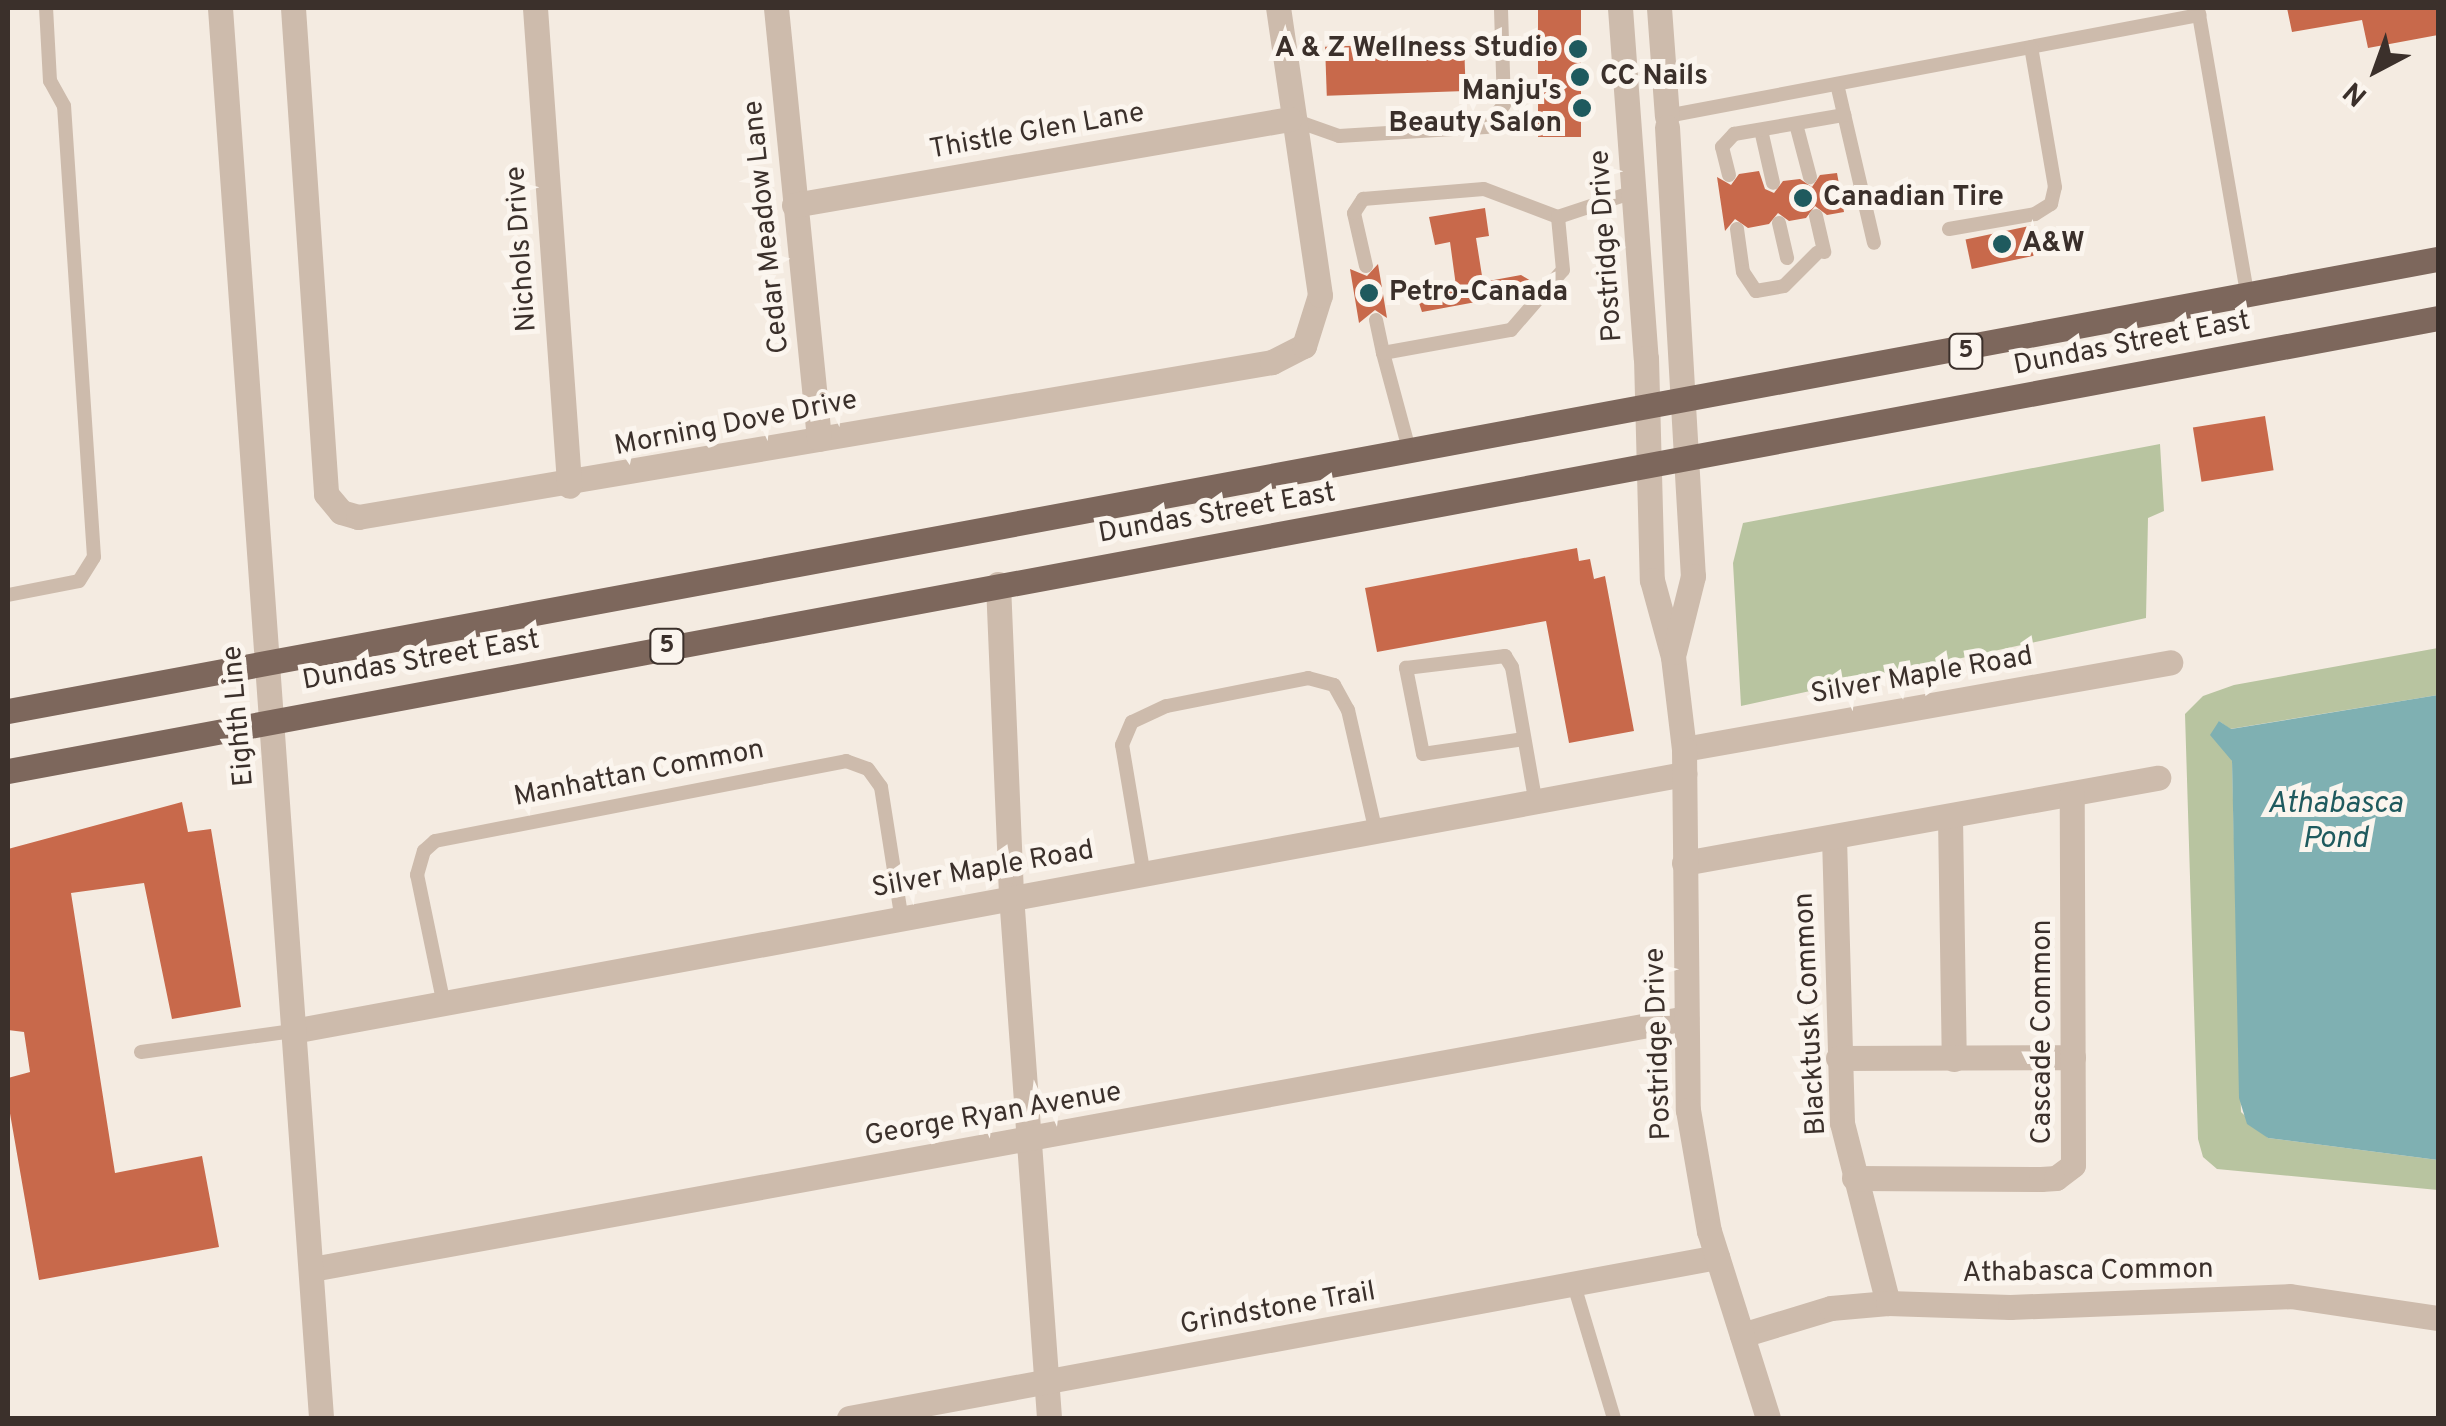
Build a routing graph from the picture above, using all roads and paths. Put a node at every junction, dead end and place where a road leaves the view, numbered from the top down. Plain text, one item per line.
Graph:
1 (46, 8) edge
2 (220, 8) edge
3 (293, 8) edge
4 (535, 8) edge
5 (776, 8) edge
6 (1278, 8) edge
7 (1501, 8) edge
8 (1620, 8) edge
9 (1659, 8) edge
10 (2198, 11) edge
11 (2031, 47) junction
12 (1837, 84) junction
13 (1844, 116) junction
14 (1290, 119) junction
15 (1667, 121) junction
16 (1796, 124) junction
17 (1761, 130) junction
18 (1729, 175) dead end
19 (1810, 177) dead end
20 (1773, 183) dead end
21 (1633, 192) junction
22 (794, 206) junction
23 (1816, 216) dead end
24 (1558, 217) junction
25 (1779, 223) dead end
26 (1950, 229) dead end
27 (1737, 230) dead end
28 (1874, 243) dead end
29 (1787, 258) dead end
30 (2438, 260) edge
31 (1366, 266) dead end
32 (2248, 298) junction
33 (2438, 318) edge
34 (1376, 320) dead end
35 (1383, 353) junction
36 (1684, 404) junction
37 (1646, 410) junction
38 (819, 440) junction
39 (1410, 454) junction
40 (1686, 457) junction
41 (1649, 464) junction
42 (568, 486) junction
43 (998, 584) junction
44 (8, 595) edge
45 (1673, 657) junction
46 (2170, 662) dead end
47 (267, 664) junction
48 (8, 712) edge
49 (267, 720) junction
50 (1524, 739) junction
51 (1684, 761) junction
52 (8, 771) edge
53 (2158, 778) dead end
54 (2072, 794) junction
55 (1536, 798) junction
56 (1950, 817) junction
57 (1375, 828) junction
58 (1834, 837) junction
59 (1684, 863) junction
60 (1143, 870) junction
61 (1011, 895) junction
62 (901, 915) junction
63 (443, 1000) junction
64 (1686, 1018) junction
65 (293, 1031) junction
66 (141, 1052) dead end
67 (2073, 1056) junction
68 (1838, 1058) junction
69 (1954, 1058) junction
70 (1028, 1140) junction
71 (1854, 1178) junction
72 (1716, 1257) junction
73 (312, 1269) junction
74 (1574, 1285) junction
75 (1888, 1302) junction
76 (2438, 1318) edge
77 (1742, 1336) junction
78 (1047, 1382) junction
79 (322, 1418) edge
80 (850, 1418) edge
81 (1050, 1418) edge
82 (1614, 1418) edge
83 (1768, 1418) edge

1 - 44 lane
2 - 47 street, Eighth Line
3 - 42 street, Morning Dove Drive
4 - 42 street, Nichols Drive
5 - 22 street, Cedar Meadow Lane
6 - 14 street, Morning Dove Drive
7 - 14 lane
8 - 21 street, Postridge Drive
9 - 15 street, Postridge Drive
10 - 11 lane
10 - 32 lane
11 - 12 lane
11 - 26 lane
12 - 13 lane
12 - 15 lane
13 - 16 lane
13 - 28 lane
14 - 22 street, Thistle Glen Lane
14 - 38 street, Morning Dove Drive
15 - 36 street, Postridge Drive
16 - 17 lane
16 - 19 lane
17 - 18 lane
17 - 20 lane
21 - 24 lane
21 - 37 street, Postridge Drive
22 - 38 street, Cedar Meadow Lane
23 - 27 lane
24 - 31 lane
24 - 35 lane
25 - 29 lane
30 - 32 main road, Dundas Street East / 5
32 - 36 main road, Dundas Street East / 5
33 - 40 main road, Dundas Street East / 5
34 - 35 lane
35 - 39 lane
36 - 37 main road, Dundas Street East / 5
36 - 40 street, Postridge Drive
37 - 39 main road, Dundas Street East / 5
37 - 41 street, Postridge Drive
38 - 42 street, Morning Dove Drive
39 - 47 main road, Dundas Street East / 5
40 - 41 main road, Dundas Street East / 5
40 - 45 street, Postridge Drive
41 - 43 main road, Dundas Street East / 5
41 - 45 street, Postridge Drive
43 - 49 main road, Dundas Street East / 5
43 - 61 street
45 - 51 street, Postridge Drive
46 - 51 street, Silver Maple Road
47 - 48 main road, Dundas Street East / 5
47 - 49 street, Eighth Line
49 - 52 main road, Dundas Street East / 5
49 - 65 street, Eighth Line
50 - 50 lane
50 - 55 lane
51 - 55 street, Silver Maple Road
51 - 59 street, Postridge Drive
53 - 54 street
54 - 56 street
54 - 67 street, Cascade Common
55 - 57 street, Silver Maple Road
56 - 58 street
56 - 69 street
57 - 60 street, Silver Maple Road
57 - 60 lane
58 - 59 street
58 - 68 street, Blacktusk Common
59 - 64 street, Postridge Drive
60 - 61 street, Silver Maple Road
61 - 62 street, Silver Maple Road
61 - 70 street
62 - 63 street, Silver Maple Road
62 - 63 lane, Manhattan Common
63 - 65 street, Silver Maple Road
64 - 70 street, George Ryan Avenue
64 - 72 street, Postridge Drive
65 - 66 lane
65 - 73 street, Eighth Line
67 - 69 street
67 - 71 street, Cascade Common
68 - 69 street
68 - 71 street, Blacktusk Common
70 - 73 street, George Ryan Avenue
70 - 78 street
71 - 75 street, Blacktusk Common
72 - 74 street, Grindstone Trail
72 - 77 street, Postridge Drive
73 - 79 street, Eighth Line
74 - 78 street, Grindstone Trail
74 - 82 lane
75 - 76 street, Athabasca Common
75 - 77 street, Athabasca Common
77 - 83 street, Postridge Drive
78 - 80 street, Grindstone Trail
78 - 81 street

